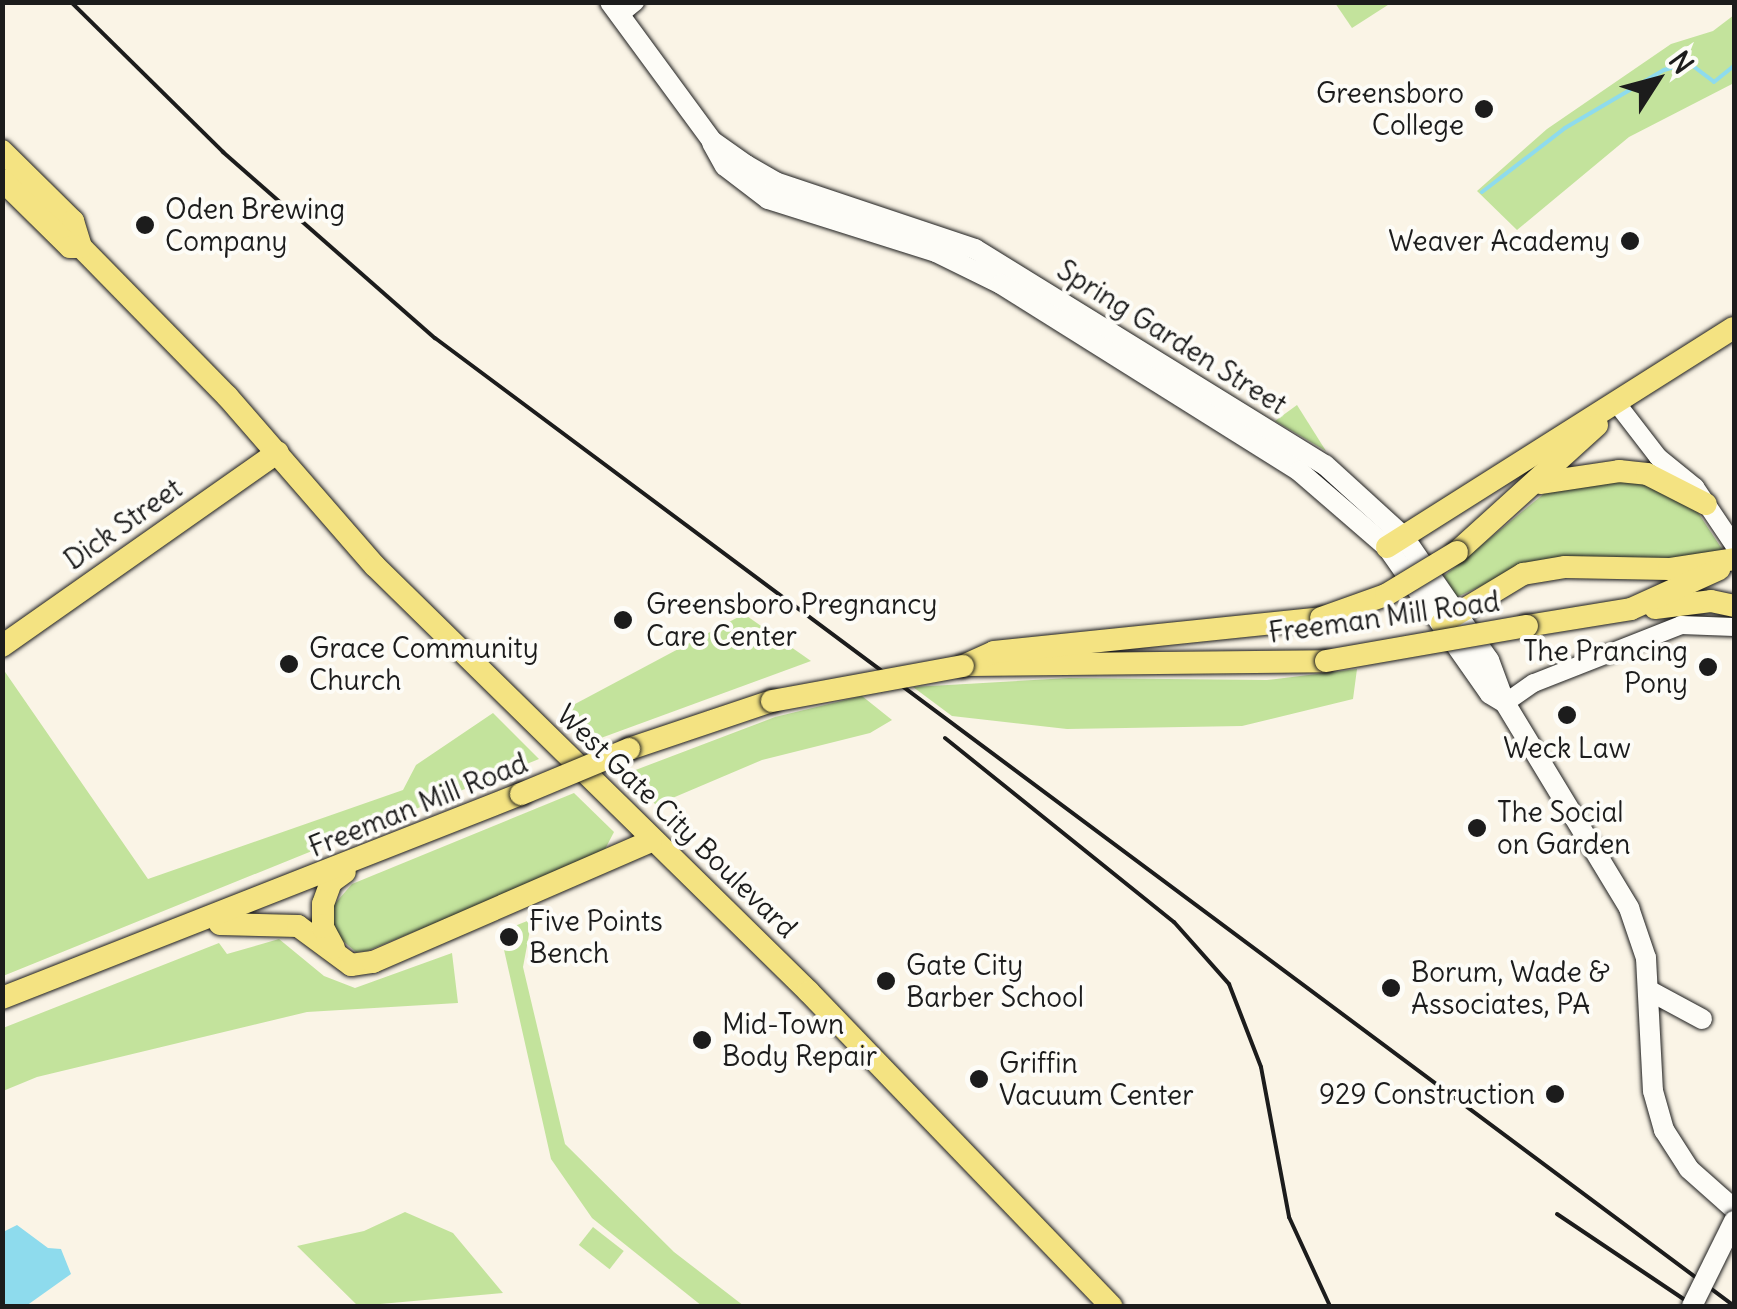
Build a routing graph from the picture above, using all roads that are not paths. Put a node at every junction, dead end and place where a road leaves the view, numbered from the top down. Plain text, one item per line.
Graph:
1 (622, 7) edge
2 (2, 151) edge
3 (2, 180) edge
4 (81, 247) junction
5 (1734, 328) edge
6 (1618, 405) junction
7 (278, 452) junction
8 (1540, 483) junction
9 (1706, 504) junction
10 (1395, 542) junction
11 (1734, 545) edge
12 (1734, 560) edge
13 (1734, 606) edge
14 (1631, 609) junction
15 (1450, 617) junction
16 (1734, 627) edge
17 (2, 646) edge
18 (966, 665) junction
19 (1505, 703) junction
20 (651, 841) junction
21 (357, 863) junction
22 (201, 925) junction
23 (351, 964) junction
24 (1650, 992) junction
25 (6, 1002) edge
26 (1702, 1018) dead end
27 (1734, 1209) edge
28 (1734, 1221) edge
29 (1110, 1306) edge
30 (1692, 1306) edge

1 - 10 main road, Spring Garden Street
2 - 4 main road, West Gate City Boulevard
3 - 4 main road, West Gate City Boulevard
4 - 7 main road, West Gate City Boulevard
5 - 6 main road
6 - 8 main road, Freeman Mill Road
6 - 9 street
6 - 10 main road
7 - 17 main road, Dick Street
7 - 20 main road, West Gate City Boulevard
8 - 9 main road
8 - 18 main road, Freeman Mill Road, bridge
9 - 11 street
10 - 15 main road, Spring Garden Street
12 - 14 main road, Freeman Mill Road
12 - 15 main road
13 - 14 main road
14 - 18 main road, Freeman Mill Road, bridge
15 - 19 main road, Spring Garden Street
16 - 19 street
18 - 21 main road, Freeman Mill Road, bridge
19 - 24 main road, Spring Garden Street
20 - 23 main road
20 - 29 main road, West Gate City Boulevard
21 - 22 main road, Freeman Mill Road
21 - 23 main road
22 - 23 main road
22 - 25 main road, Freeman Mill Road
24 - 26 main road
24 - 27 main road, Spring Garden Street
28 - 30 main road, bridge

